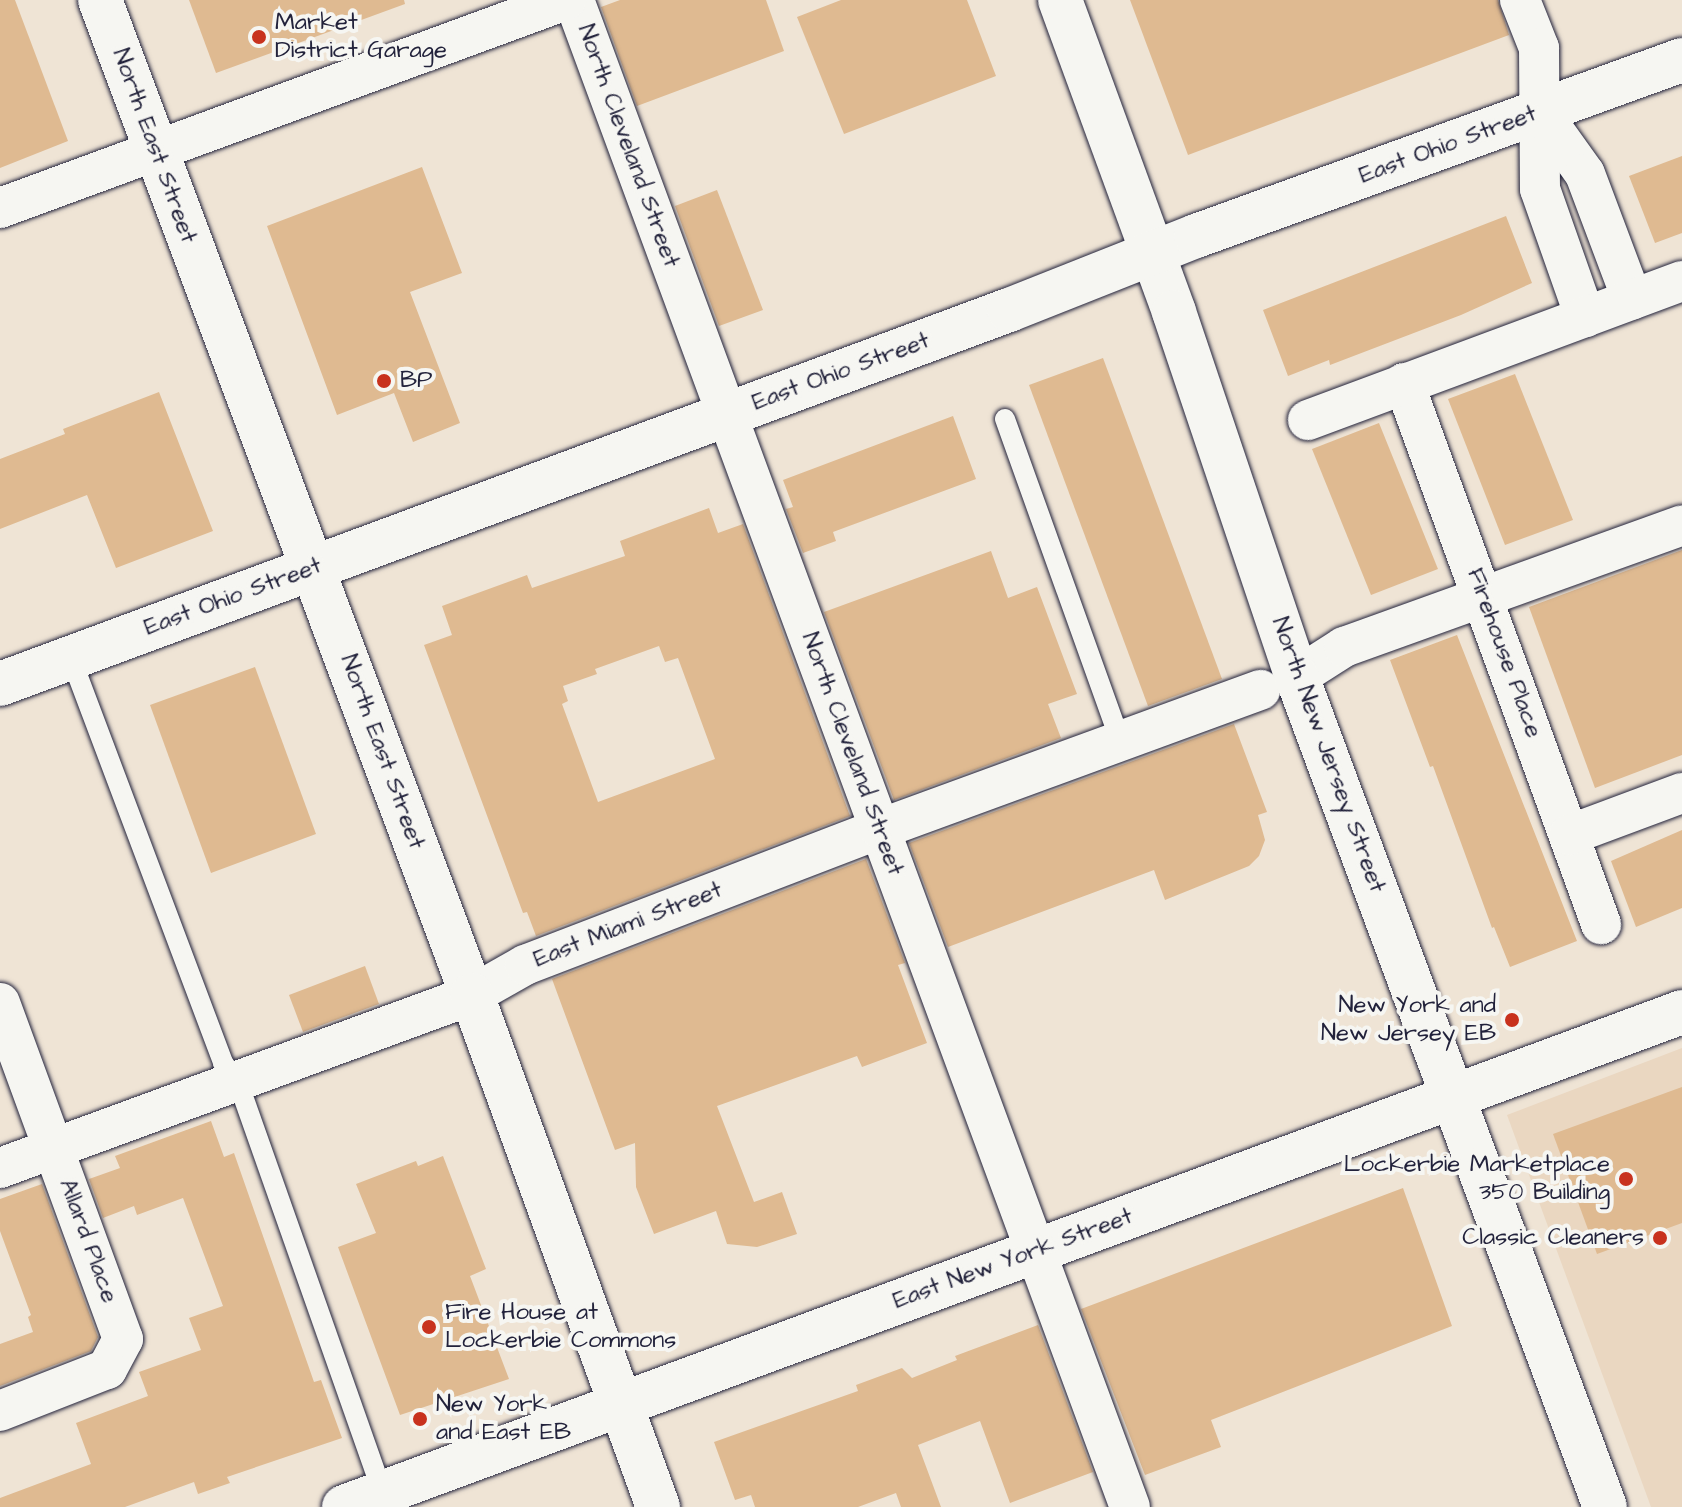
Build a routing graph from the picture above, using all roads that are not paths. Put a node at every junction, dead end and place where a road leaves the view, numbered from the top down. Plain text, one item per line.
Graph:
1 (100, 0) edge
2 (566, 0) edge
3 (574, 0) edge
4 (1060, 0) edge
5 (1520, 0) edge
6 (1682, 60) edge
7 (1540, 111) junction
8 (156, 152) junction
9 (0, 208) edge
10 (1152, 253) junction
11 (1682, 281) edge
12 (1632, 299) junction
13 (1585, 317) junction
14 (1404, 383) junction
15 (726, 414) junction
16 (1005, 419) dead end
17 (1308, 420) dead end
18 (1682, 525) edge
19 (311, 568) junction
20 (1484, 596) junction
21 (71, 658) junction
22 (1279, 683) junction
23 (0, 684) edge
24 (1120, 741) junction
25 (1682, 793) edge
26 (880, 829) junction
27 (1569, 835) junction
28 (1601, 924) dead end
29 (472, 995) junction
30 (0, 1003) edge
31 (1682, 1012) edge
32 (238, 1082) junction
33 (1454, 1096) junction
34 (55, 1149) junction
35 (0, 1168) edge
36 (1035, 1251) junction
37 (620, 1404) junction
38 (0, 1411) edge
39 (364, 1500) edge
40 (658, 1507) edge
41 (1130, 1507) edge
42 (1605, 1507) edge

1 - 8 main road, North East Street
2 - 8 street
3 - 15 street, North Cleveland Street
4 - 10 main road, North New Jersey Street
5 - 7 street
6 - 7 main road, East Ohio Street
7 - 10 main road, East Ohio Street
7 - 12 street
7 - 13 street
8 - 9 street
8 - 19 main road, North East Street
10 - 15 main road, East Ohio Street
10 - 22 main road, North New Jersey Street
11 - 12 street
12 - 13 street
13 - 14 street
14 - 17 street
14 - 20 street, Firehouse Place
15 - 19 main road, East Ohio Street
15 - 26 street, North Cleveland Street
16 - 24 lane
18 - 20 street, East Miami Street
19 - 21 main road, East Ohio Street
19 - 29 main road, North East Street
20 - 22 street, East Miami Street
20 - 27 street, Firehouse Place
21 - 23 main road, East Ohio Street
21 - 32 lane
22 - 24 street, East Miami Street
22 - 33 main road, North New Jersey Street
24 - 26 street, East Miami Street
25 - 27 street
26 - 29 street, East Miami Street
26 - 36 street, North Cleveland Street
27 - 28 street, Firehouse Place
29 - 32 street, East Miami Street
29 - 37 main road, North East Street
30 - 34 street, Allard Place
31 - 33 main road, East New York Street
32 - 34 street, East Miami Street
32 - 39 lane
33 - 36 main road, East New York Street
33 - 42 main road, North New Jersey Street
34 - 35 street, East Miami Street
34 - 38 street, Allard Place
36 - 37 main road, East New York Street
36 - 41 street, North Cleveland Street
37 - 39 main road, East New York Street
37 - 40 main road, North East Street

